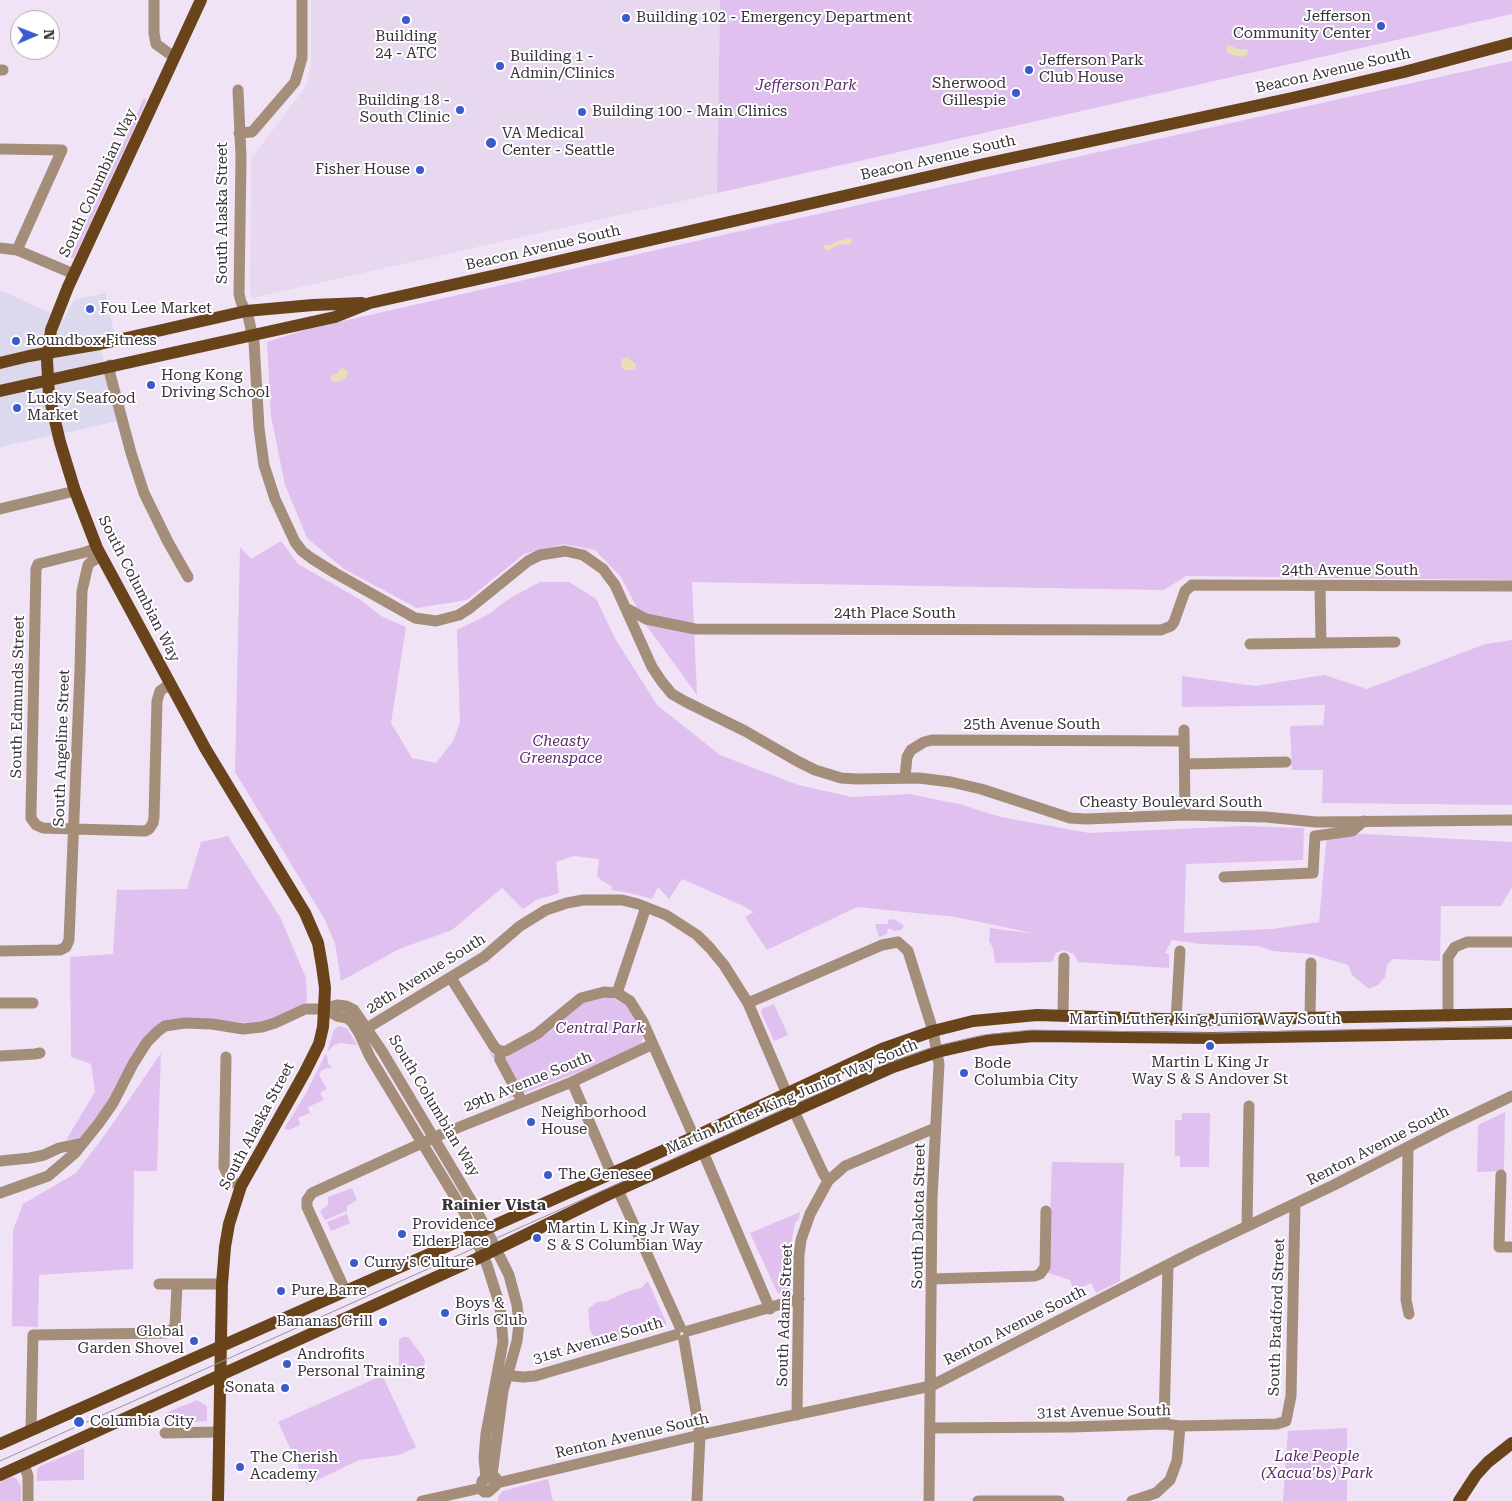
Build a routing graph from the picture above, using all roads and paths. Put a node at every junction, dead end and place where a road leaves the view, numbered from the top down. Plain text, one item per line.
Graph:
1 (154, 0) edge
2 (201, 0) edge
3 (302, 0) edge
4 (1512, 43) edge
5 (174, 57) junction
6 (238, 90) dead end
7 (239, 133) junction
8 (0, 149) edge
9 (0, 248) edge
10 (17, 250) junction
11 (74, 274) junction
12 (370, 303) junction
13 (246, 311) junction
14 (50, 330) junction
15 (253, 335) junction
16 (75, 350) junction
17 (47, 353) junction
18 (0, 364) edge
19 (110, 366) junction
20 (48, 380) junction
21 (0, 391) edge
22 (75, 491) junction
23 (0, 509) edge
24 (99, 552) junction
25 (188, 577) dead end
26 (1320, 586) junction
27 (1512, 586) edge
28 (626, 608) junction
29 (1167, 628) joint
30 (1395, 642) dead end
31 (1320, 643) junction
32 (1250, 644) dead end
33 (170, 684) junction
34 (1286, 762) dead end
35 (1184, 764) junction
36 (905, 777) junction
37 (1185, 815) junction
38 (1512, 820) edge
39 (1364, 821) junction
40 (74, 829) junction
41 (1224, 877) dead end
42 (646, 907) junction
43 (1512, 942) edge
44 (0, 950) edge
45 (1180, 951) dead end
46 (1064, 958) dead end
47 (1311, 963) dead end
48 (450, 978) junction
49 (617, 993) junction
50 (0, 1002) edge
51 (33, 1002) dead end
52 (748, 1003) junction
53 (324, 1009) junction
54 (1512, 1014) edge
55 (1063, 1016) junction
56 (1448, 1016) junction
57 (1310, 1018) junction
58 (1176, 1020) junction
59 (363, 1031) junction
60 (933, 1031) junction
61 (1512, 1033) edge
62 (653, 1044) junction
63 (500, 1051) junction
64 (937, 1052) junction
65 (40, 1053) dead end
66 (0, 1056) edge
67 (226, 1057) dead end
68 (572, 1082) junction
69 (787, 1094) junction
70 (1512, 1096) edge
71 (522, 1101) junction
72 (1249, 1106) dead end
73 (794, 1111) junction
74 (936, 1128) junction
75 (694, 1137) junction
76 (434, 1138) junction
77 (82, 1143) junction
78 (421, 1143) junction
79 (1408, 1148) junction
80 (703, 1152) junction
81 (0, 1161) edge
82 (610, 1172) junction
83 (1501, 1175) dead end
84 (828, 1181) junction
85 (241, 1186) junction
86 (618, 1190) junction
87 (0, 1193) edge
88 (1295, 1204) junction
89 (1046, 1211) dead end
90 (1247, 1226) junction
91 (480, 1230) junction
92 (1512, 1247) edge
93 (497, 1249) junction
94 (483, 1255) junction
95 (1168, 1266) junction
96 (932, 1278) junction
97 (159, 1284) dead end
98 (222, 1284) junction
99 (177, 1285) junction
100 (345, 1290) junction
101 (799, 1299) junction
102 (770, 1308) junction
103 (1409, 1314) dead end
104 (682, 1333) junction
105 (221, 1345) junction
106 (503, 1375) junction
107 (220, 1376) junction
108 (931, 1386) junction
109 (797, 1415) junction
110 (1164, 1424) junction
111 (1277, 1424) joint
112 (1180, 1426) junction
113 (931, 1428) junction
114 (31, 1430) junction
115 (165, 1432) dead end
116 (219, 1432) junction
117 (700, 1435) junction
118 (1512, 1443) edge
119 (0, 1444) edge
120 (24, 1465) junction
121 (0, 1475) edge
122 (489, 1486) edge
123 (28, 1501) edge
124 (218, 1501) edge
125 (422, 1501) edge
126 (698, 1501) edge
127 (929, 1501) edge
128 (978, 1501) edge
129 (1059, 1501) edge
130 (1132, 1501) edge
131 (1459, 1501) edge

1 - 5 street
2 - 5 main road, South Columbian Way
3 - 7 street
4 - 12 main road, Beacon Avenue South
5 - 11 main road, South Columbian Way
6 - 7 street, South Alaska Street
7 - 13 street, South Alaska Street
8 - 10 street
9 - 10 street
10 - 11 street
11 - 14 main road, South Columbian Way
12 - 13 main road, Beacon Avenue South
12 - 15 main road, Beacon Avenue South
13 - 15 street, South Alaska Street
13 - 16 main road, Beacon Avenue South
14 - 16 main road
14 - 17 main road, South Columbian Way
15 - 19 main road, Beacon Avenue South
15 - 28 street, Cheasty Boulevard South
16 - 17 main road, Beacon Avenue South
17 - 18 main road, Beacon Avenue South
17 - 20 main road, South Columbian Way
19 - 20 main road, Beacon Avenue South
19 - 25 street
20 - 21 main road, Beacon Avenue South
20 - 22 main road, South Columbian Way
22 - 23 street
22 - 24 main road, South Columbian Way
24 - 33 main road, South Columbian Way
24 - 40 street, South Angeline Street
24 - 40 street, South Edmunds Street
26 - 27 street, 24th Avenue South
26 - 29 street, 24th Avenue South
26 - 31 street
28 - 29 street, 24th Place South
28 - 36 street, Cheasty Boulevard South
30 - 31 street
31 - 32 street
33 - 40 street
33 - 53 main road, South Columbian Way
34 - 35 street
35 - 36 street, 25th Avenue South
35 - 37 street
36 - 37 street, Cheasty Boulevard South
37 - 39 street, Cheasty Boulevard South
38 - 39 street, Cheasty Boulevard South
39 - 41 street
40 - 44 street, South Angeline Street
42 - 48 street, 28th Avenue South
42 - 49 street
42 - 52 street
43 - 56 street
45 - 58 street
46 - 55 street
47 - 57 street
48 - 59 street, 28th Avenue South
48 - 63 street
49 - 62 street
49 - 63 street
50 - 51 street
52 - 60 street, South Dakota Street
52 - 69 street
53 - 59 street, South Columbian Way
53 - 77 street
53 - 85 main road, South Alaska Street
54 - 56 main road, Martin Luther King Junior Way South
55 - 58 main road, Martin Luther King Junior Way South
55 - 60 main road, Martin Luther King Junior Way South
56 - 57 main road, Martin Luther King Junior Way South
57 - 58 main road, Martin Luther King Junior Way South
59 - 76 street, South Columbian Way
59 - 78 street, South Columbian Way
60 - 64 street, South Dakota Street
60 - 69 main road, Martin Luther King Junior Way South
61 - 64 main road, Martin Luther King Junior Way South
62 - 68 street, 29th Avenue South
62 - 75 street
63 - 71 street
64 - 73 main road, Martin Luther King Junior Way South
64 - 74 street, South Dakota Street
65 - 66 street
67 - 85 street
68 - 71 street, 29th Avenue South
68 - 82 street
69 - 75 main road, Martin Luther King Junior Way South
70 - 79 street, Renton Avenue South
71 - 76 street, 29th Avenue South
72 - 90 street
73 - 80 main road, Martin Luther King Junior Way South
73 - 84 street
74 - 84 street
74 - 96 street, South Dakota Street
75 - 82 main road, Martin Luther King Junior Way South
76 - 78 street, 29th Avenue South
76 - 91 street, South Columbian Way
77 - 81 street
77 - 87 street
78 - 91 street, South Columbian Way
78 - 100 street, 29th Avenue South
79 - 88 street, Renton Avenue South
79 - 103 street
80 - 86 main road, Martin Luther King Junior Way South
80 - 102 street
82 - 91 main road, Martin Luther King Junior Way South
83 - 92 street
84 - 101 street, South Adams Street
85 - 98 main road, South Alaska Street
86 - 93 main road, Martin Luther King Junior Way South
86 - 104 street
88 - 90 street, Renton Avenue South
88 - 111 street, South Bradford Street
89 - 96 street
90 - 95 street, Renton Avenue South
91 - 93 street, South Columbian Way
91 - 94 street, South Columbian Way
91 - 100 main road, Martin Luther King Junior Way South
93 - 94 main road, Martin Luther King Junior Way South
93 - 106 street, South Columbian Way
94 - 106 street, South Columbian Way
94 - 107 main road, Martin Luther King Junior Way South
95 - 108 street, Renton Avenue South
95 - 110 street
96 - 108 street, South Dakota Street
97 - 99 street
98 - 99 street
98 - 105 main road, South Alaska Street
99 - 114 street
100 - 105 main road, Martin Luther King Junior Way South
101 - 102 street, 31st Avenue South
101 - 109 street, South Adams Street
102 - 104 street, 31st Avenue South
104 - 106 street, 31st Avenue South
104 - 117 street
105 - 107 main road, South Alaska Street
105 - 114 main road, Martin Luther King Junior Way South
106 - 122 street
107 - 116 main road, South Alaska Street
107 - 120 main road, Martin Luther King Junior Way South
108 - 109 street, Renton Avenue South
108 - 113 street, South Dakota Street
109 - 117 street, Renton Avenue South
110 - 112 street, 31st Avenue South
110 - 113 street, 31st Avenue South
111 - 112 street, 31st Avenue South
112 - 130 street
113 - 127 street, South Dakota Street
114 - 119 main road, Martin Luther King Junior Way South
115 - 116 street
116 - 124 main road, South Alaska Street
117 - 122 street, Renton Avenue South
117 - 126 street
118 - 131 main road
120 - 121 main road, Martin Luther King Junior Way South
120 - 123 street
122 - 125 street, Renton Avenue South
128 - 129 street

